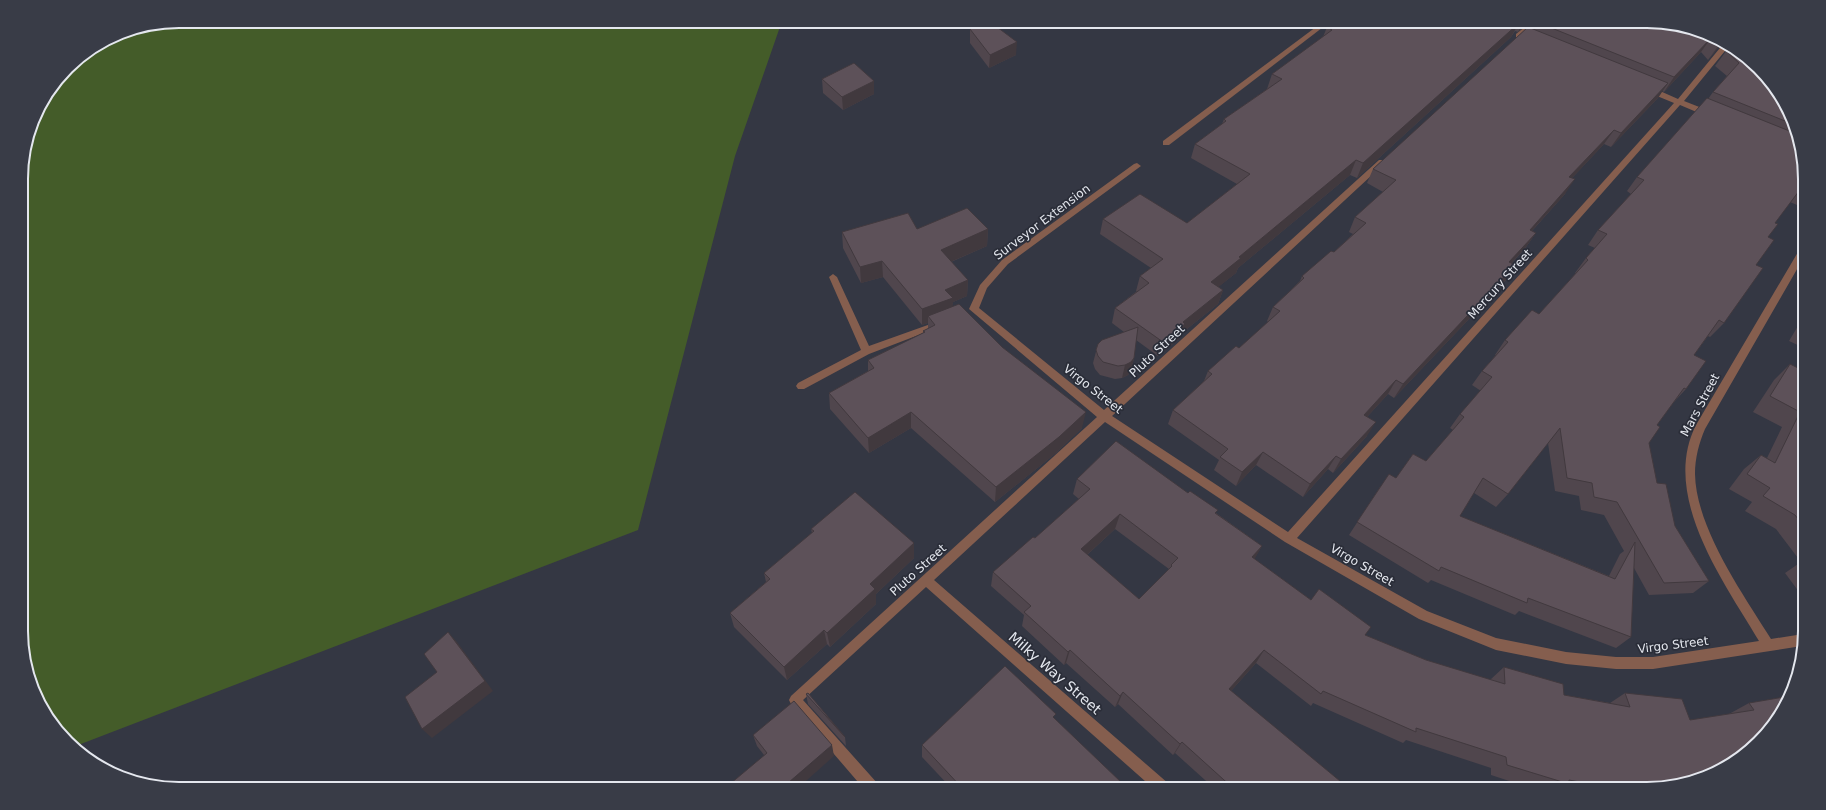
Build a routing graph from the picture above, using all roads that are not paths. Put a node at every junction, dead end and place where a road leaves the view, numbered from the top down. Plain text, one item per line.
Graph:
1 (1319, 28) edge
2 (1528, 28) edge
3 (1517, 38) edge
4 (1723, 48) edge
5 (1643, 87) edge
6 (1679, 102) junction
7 (1715, 117) edge
8 (1166, 143) dead end
9 (1390, 154) edge
10 (1136, 166) dead end
11 (1798, 259) edge
12 (833, 277) dead end
13 (971, 311) joint
14 (947, 321) edge
15 (866, 351) junction
16 (801, 386) dead end
17 (1105, 417) junction
18 (1290, 539) junction
19 (926, 580) junction
20 (1798, 641) edge
21 (1768, 645) junction
22 (867, 782) edge
23 (1156, 782) edge

1 - 8 street
2 - 3 street
4 - 6 street, Mercury Street
5 - 6 street
6 - 7 street
6 - 18 street, Mercury Street
9 - 17 street, Pluto Street
10 - 13 street, Surveyor Extension
11 - 21 street, Mars Street
12 - 15 street
13 - 17 street, Virgo Street
14 - 15 street
15 - 16 street
17 - 18 street, Virgo Street
17 - 19 street, Pluto Street
18 - 21 street, Virgo Street
19 - 22 street, Pluto Street
19 - 23 street, Milky Way Street
20 - 21 street, Virgo Street

